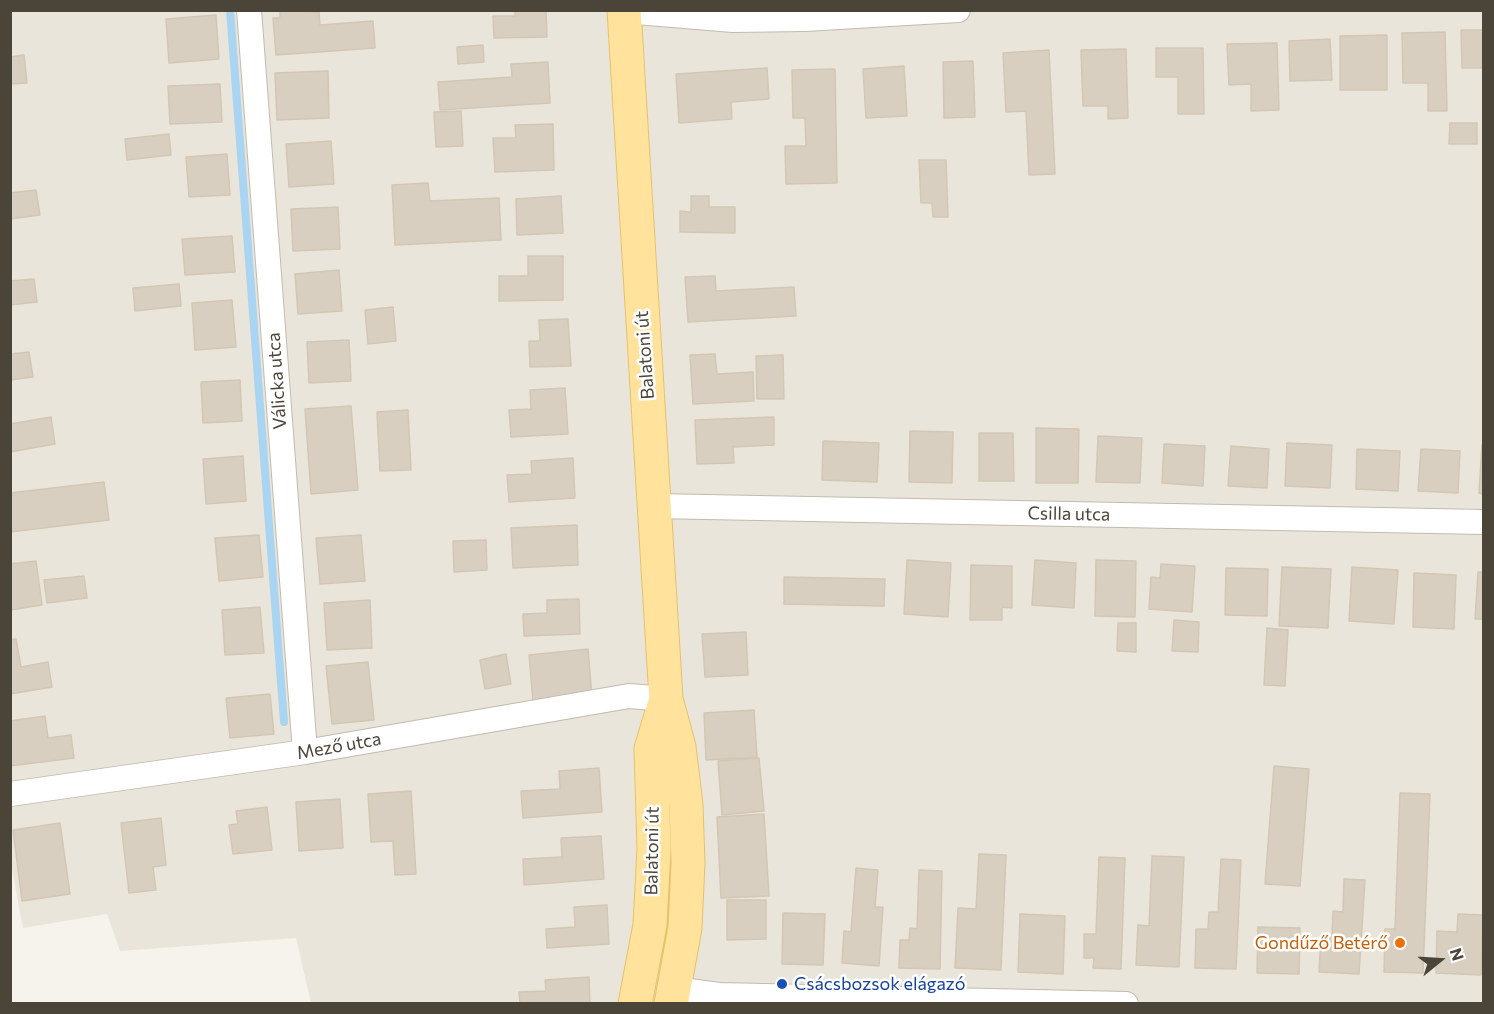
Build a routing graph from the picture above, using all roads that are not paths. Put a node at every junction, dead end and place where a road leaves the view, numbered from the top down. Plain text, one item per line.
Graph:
1 (249, 10) edge
2 (958, 10) edge
3 (624, 11) edge
4 (654, 506) junction
5 (1484, 522) edge
6 (666, 699) junction
7 (305, 752) junction
8 (10, 794) edge
9 (672, 996) edge
10 (635, 1004) edge
11 (1125, 1004) edge

1 - 7 street, Válicka utca
2 - 3 street
3 - 4 main road, Balatoni út
4 - 5 street, Csilla utca
4 - 6 main road, Balatoni út
6 - 7 street, Mező utca
6 - 9 main road, Balatoni út
6 - 10 main road, Balatoni út
7 - 8 street, Mező utca
9 - 11 street

